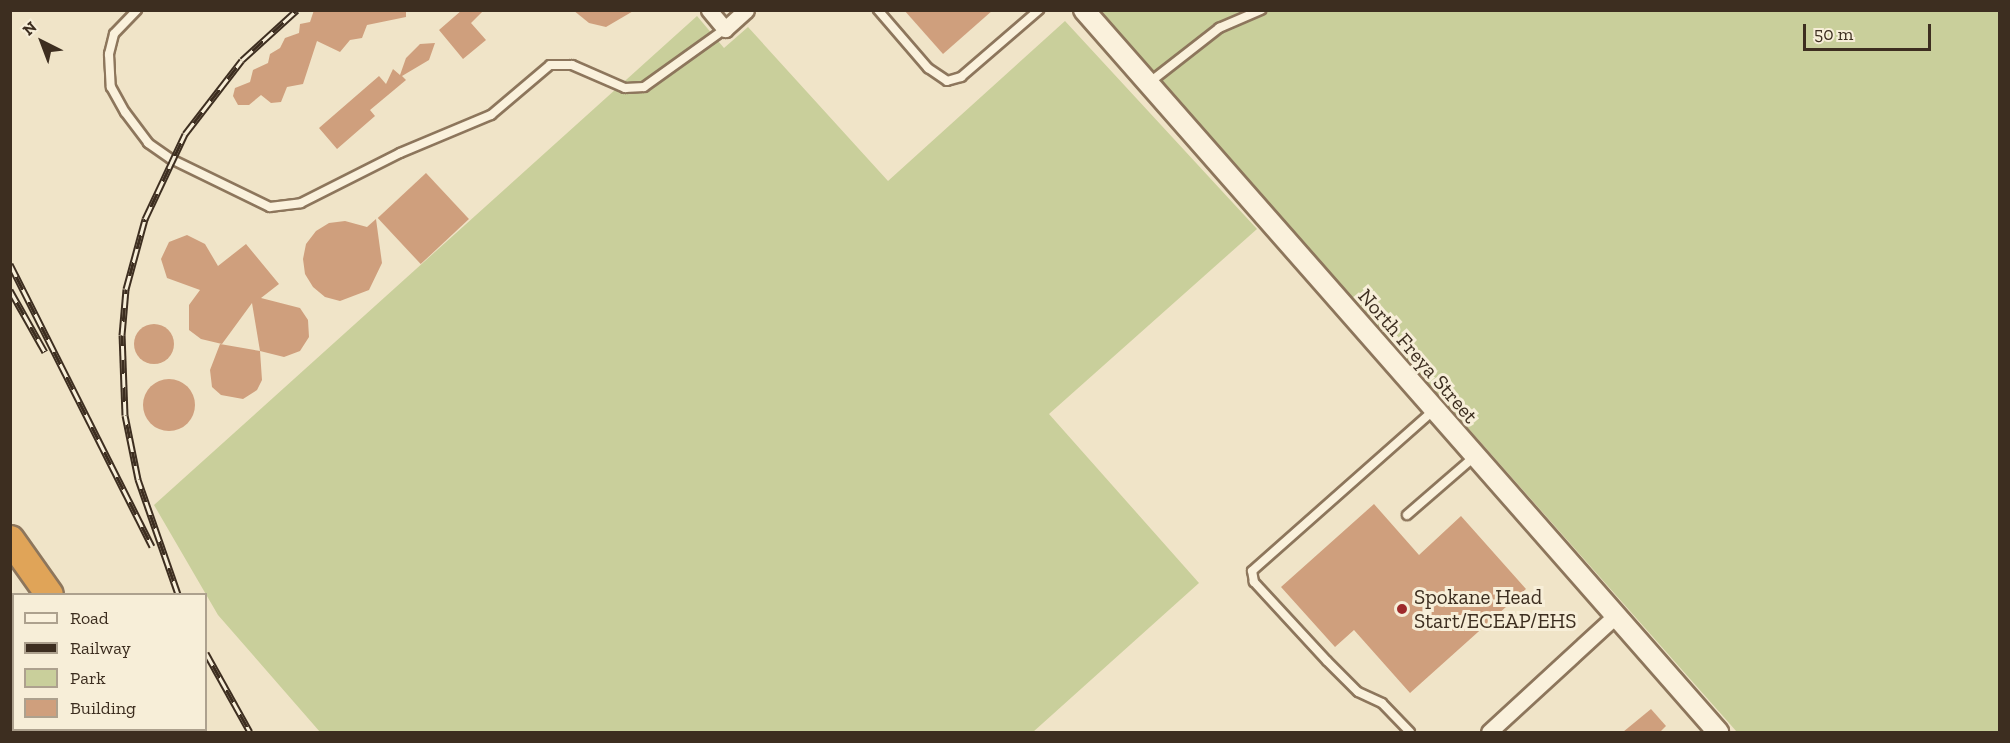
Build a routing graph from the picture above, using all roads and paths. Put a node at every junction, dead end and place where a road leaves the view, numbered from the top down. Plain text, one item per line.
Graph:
1 (137, 10) edge
2 (709, 10) edge
3 (746, 10) edge
4 (878, 10) edge
5 (1039, 10) edge
6 (1084, 10) edge
7 (1261, 10) edge
8 (725, 29) junction
9 (1148, 83) junction
10 (1434, 410) junction
11 (1474, 457) junction
12 (1407, 515) dead end
13 (10, 539) edge
14 (48, 593) edge
15 (1614, 617) junction
16 (1410, 732) edge
17 (1489, 732) edge
18 (1718, 732) edge

1 - 8 lane
2 - 8 street
3 - 8 street
4 - 5 lane
6 - 9 street, North Freya Street
7 - 9 lane
9 - 10 street, North Freya Street
10 - 11 street, North Freya Street
10 - 16 lane
11 - 12 lane
11 - 15 street, North Freya Street
13 - 14 highway
15 - 17 street
15 - 18 street, North Freya Street

